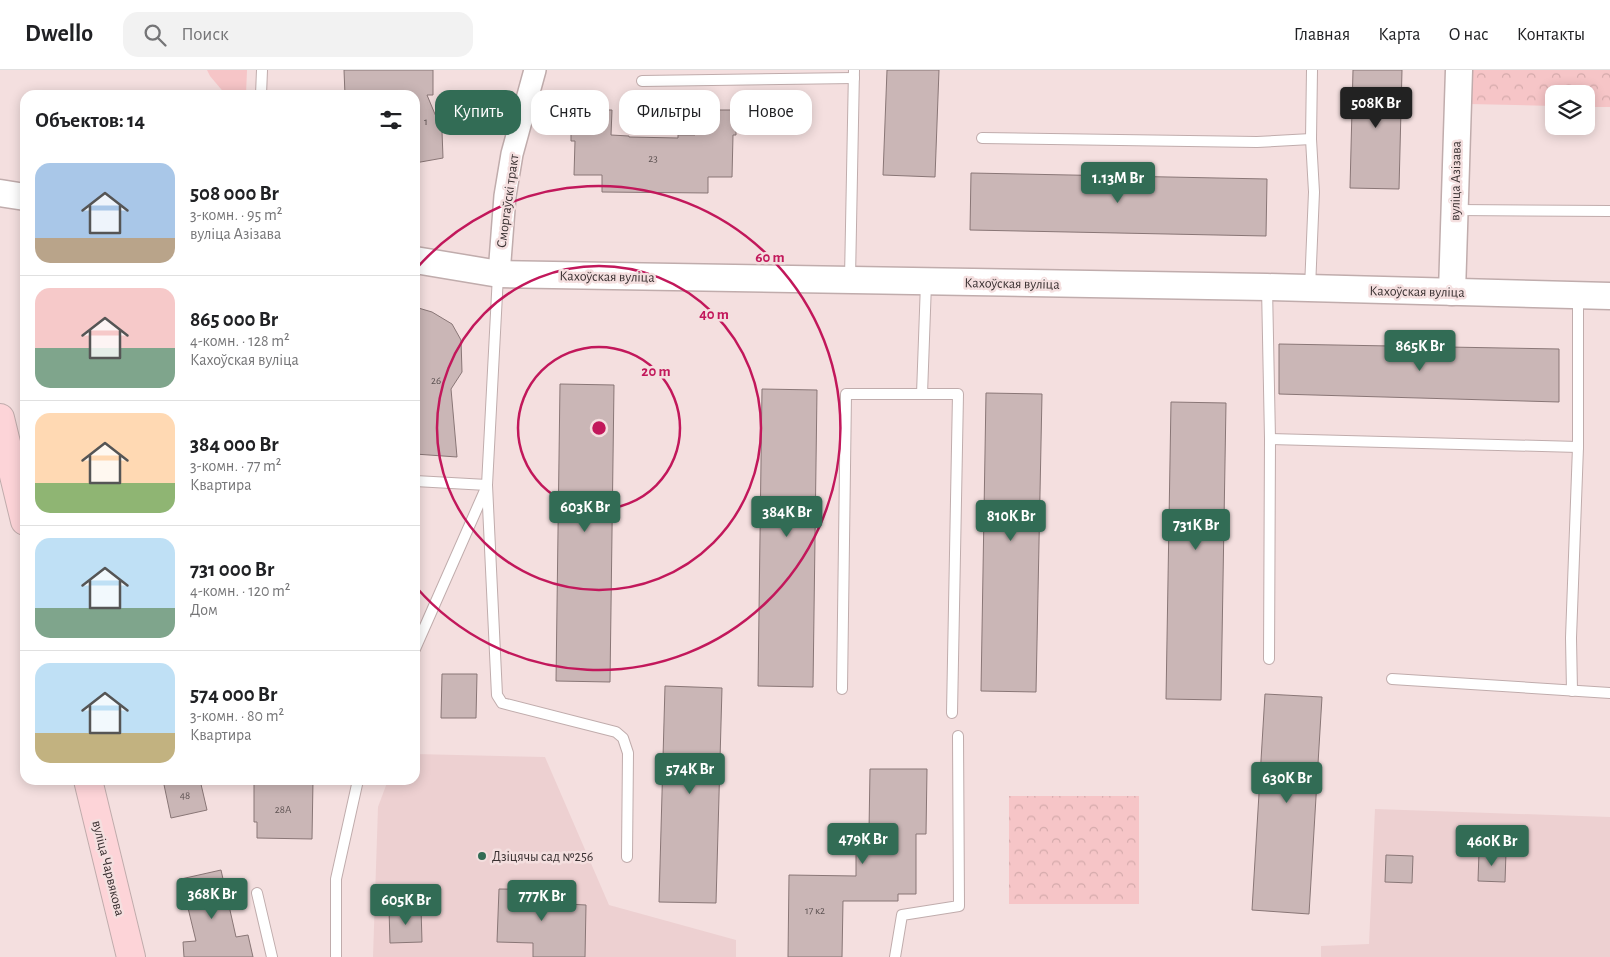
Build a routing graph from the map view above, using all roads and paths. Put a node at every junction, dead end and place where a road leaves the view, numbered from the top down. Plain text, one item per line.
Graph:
1 (262, 70) edge
2 (535, 70) edge
3 (1312, 70) edge
4 (1458, 70) edge
5 (854, 74) edge
6 (642, 81) dead end
7 (261, 90) edge
8 (982, 138) dead end
9 (1311, 139) junction
10 (0, 192) edge
11 (20, 196) edge
12 (1454, 210) junction
13 (1610, 211) edge
14 (420, 261) edge
15 (498, 274) junction
16 (850, 279) junction
17 (926, 282) junction
18 (1267, 287) junction
19 (1310, 288) junction
20 (1452, 292) junction
21 (1578, 296) junction
22 (1610, 296) edge
23 (922, 394) junction
24 (0, 418) edge
25 (1270, 439) junction
26 (1578, 447) junction
27 (420, 481) edge
28 (487, 485) junction
29 (20, 500) edge
30 (420, 638) edge
31 (1269, 659) dead end
32 (1392, 679) dead end
33 (842, 689) dead end
34 (1572, 691) junction
35 (1610, 693) edge
36 (952, 713) dead end
37 (958, 736) dead end
38 (89, 785) edge
39 (357, 785) edge
40 (627, 858) dead end
41 (257, 893) dead end
42 (131, 957) edge
43 (272, 957) edge
44 (336, 957) edge
45 (895, 957) edge

1 - 7 lane
2 - 15 street, Сморгаўскі тракт
3 - 9 lane
4 - 12 street, вуліца Азізава
5 - 6 lane
5 - 16 lane
8 - 9 lane
9 - 19 lane
10 - 11 street
12 - 13 lane
12 - 20 street, вуліца Азізава
14 - 15 street, Кахоўская вуліца
15 - 16 street, Кахоўская вуліца
15 - 28 lane
16 - 17 street, Кахоўская вуліца
17 - 18 street, Кахоўская вуліца
17 - 23 lane
18 - 19 street, Кахоўская вуліца
18 - 25 lane
19 - 20 street, Кахоўская вуліца
20 - 21 street, Кахоўская вуліца
21 - 22 street, Кахоўская вуліца
21 - 26 lane
23 - 33 lane
23 - 36 lane
24 - 29 main road
25 - 26 lane
25 - 31 lane
26 - 34 lane
27 - 28 lane
28 - 30 lane
28 - 40 lane
32 - 34 lane
34 - 35 lane
37 - 45 lane
38 - 42 main road, вуліца Чарвякова
39 - 44 lane
41 - 43 lane

